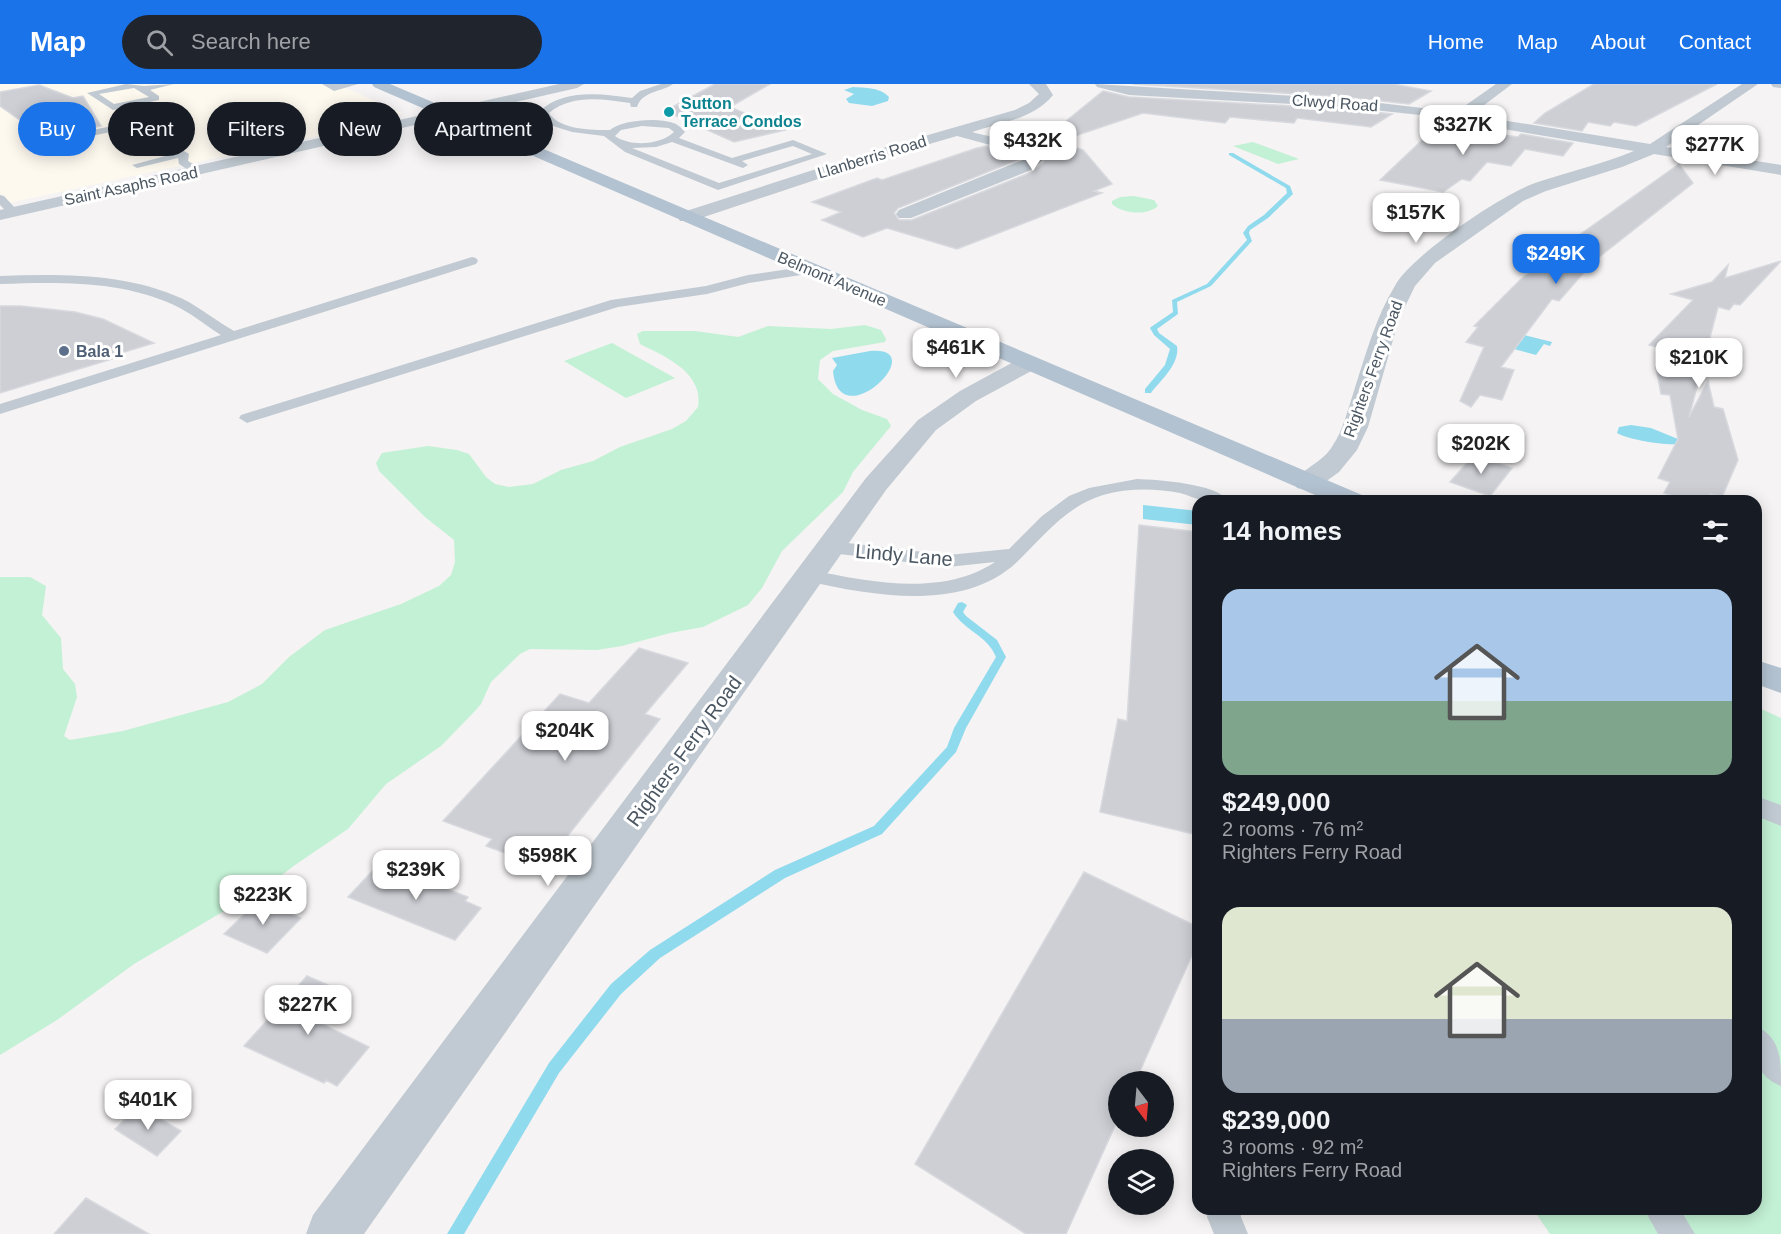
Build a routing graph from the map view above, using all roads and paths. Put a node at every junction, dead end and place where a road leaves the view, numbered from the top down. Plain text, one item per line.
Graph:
1 (170, 84) edge
2 (326, 84) edge
3 (354, 84) edge
4 (379, 84) edge
5 (577, 84) edge
6 (669, 84) edge
7 (1102, 84) edge
8 (1504, 84) edge
9 (1751, 84) edge
10 (1040, 86) edge
11 (143, 89) junction
12 (643, 93) junction
13 (586, 97) junction
14 (420, 102) edge
15 (499, 102) edge
16 (1460, 116) junction
17 (414, 122) edge
18 (958, 131) junction
19 (609, 134) junction
20 (672, 139) junction
21 (620, 143) junction
22 (1654, 148) junction
23 (545, 156) edge
24 (731, 161) junction
25 (1781, 170) edge
26 (197, 171) junction
27 (765, 172) junction
28 (752, 176) junction
29 (167, 178) junction
30 (795, 181) junction
31 (778, 186) junction
32 (0, 198) edge
33 (7, 213) edge
34 (905, 214) dead end
35 (687, 217) junction
36 (786, 259) junction
37 (472, 261) dead end
38 (810, 270) junction
39 (0, 280) edge
40 (735, 281) junction
41 (232, 336) junction
42 (1029, 363) junction
43 (0, 409) edge
44 (247, 418) dead end
45 (1307, 482) junction
46 (1203, 495) edge
47 (1338, 495) edge
48 (1013, 554) junction
49 (888, 555) junction
50 (821, 562) junction
51 (873, 587) junction
52 (1762, 673) edge
53 (1781, 681) edge
54 (1762, 808) edge
55 (1781, 816) edge
56 (1762, 1047) edge
57 (1781, 1071) edge
58 (1224, 1215) edge
59 (1664, 1215) edge
60 (332, 1234) edge
61 (1231, 1234) edge
62 (1678, 1234) edge

1 - 11 lane
2 - 3 lane
4 - 14 main road, Belmont Avenue
5 - 15 street, Saint Asaphs Road
6 - 12 lane
7 - 16 street, Clwyd Road
8 - 16 street
9 - 22 street, Righters Ferry Road
10 - 18 street, Llanberris Road
11 - 11 lane
12 - 13 lane
12 - 13 lane
13 - 19 lane
16 - 22 street, Clwyd Road
17 - 26 street, Saint Asaphs Road
18 - 30 street, Llanberris Road
18 - 34 street
19 - 20 lane
19 - 21 lane
20 - 21 lane
20 - 24 lane
21 - 28 lane
22 - 25 street, Clwyd Road
22 - 45 street, Righters Ferry Road
23 - 35 main road, Belmont Avenue
24 - 27 lane
24 - 27 lane
26 - 29 street, Saint Asaphs Road
26 - 29 lane
27 - 28 lane
27 - 30 lane
28 - 31 lane
29 - 33 street, Saint Asaphs Road
30 - 31 street, Llanberris Road
31 - 35 street, Llanberris Road
32 - 33 lane
35 - 36 main road, Belmont Avenue
36 - 38 main road, Belmont Avenue
36 - 40 lane
37 - 41 lane
38 - 40 lane
38 - 42 main road, Belmont Avenue
39 - 41 lane
40 - 44 lane
41 - 43 lane
42 - 45 main road, Belmont Avenue
42 - 50 street, Righters Ferry Road
45 - 47 main road, Belmont Avenue
46 - 48 lane, Lindy Lane
48 - 49 lane, Lindy Lane
48 - 51 lane, Lindy Lane
49 - 50 lane, Lindy Lane
49 - 51 lane
50 - 51 lane, Lindy Lane
50 - 60 street, Righters Ferry Road
52 - 53 main road
54 - 55 lane
56 - 57 lane
58 - 61 lane
59 - 62 lane

